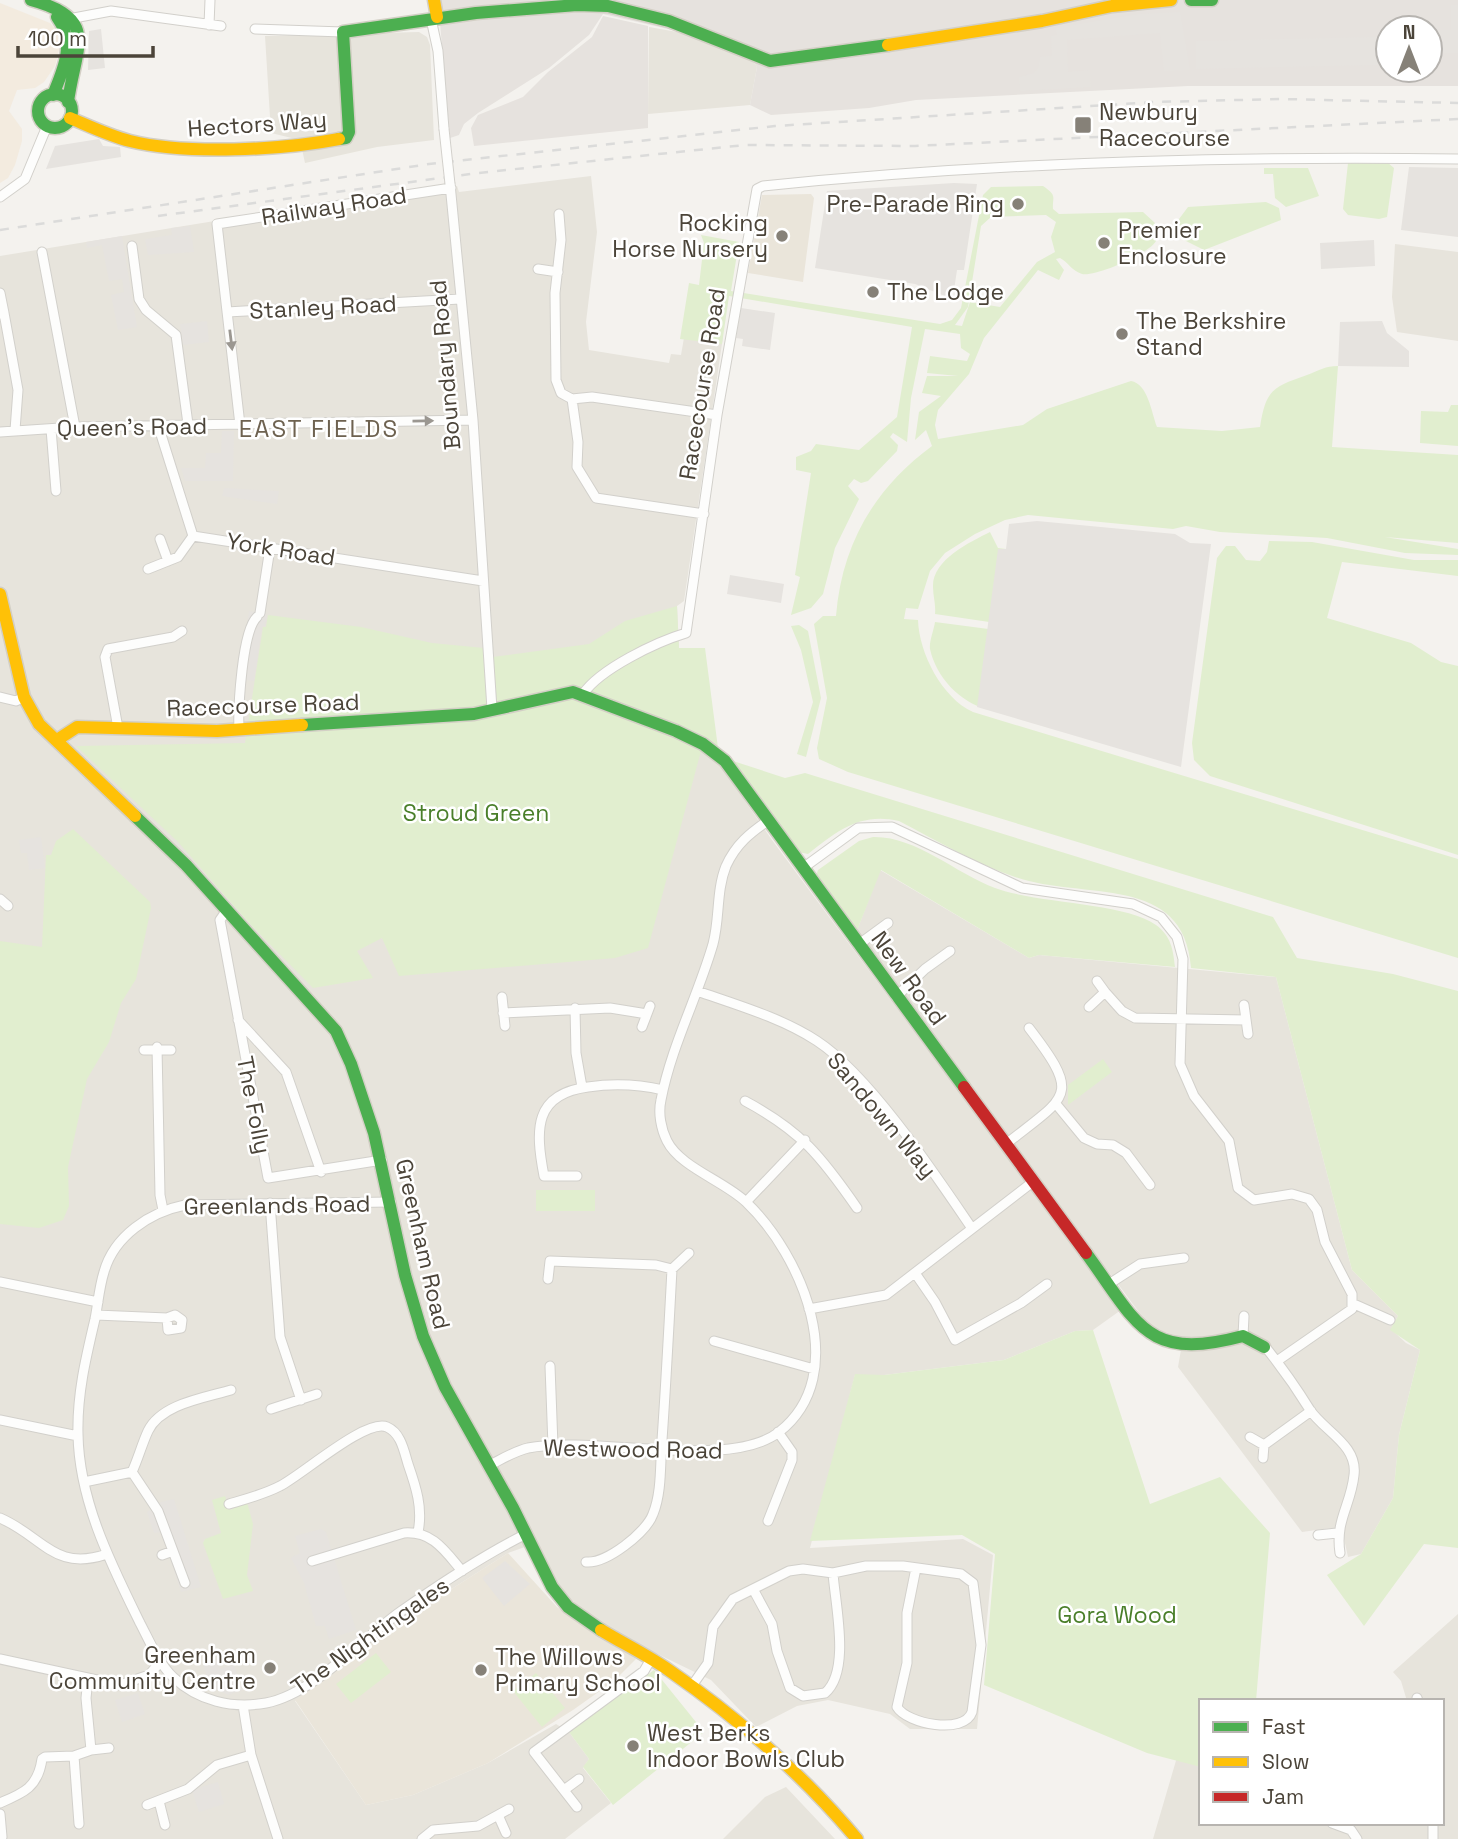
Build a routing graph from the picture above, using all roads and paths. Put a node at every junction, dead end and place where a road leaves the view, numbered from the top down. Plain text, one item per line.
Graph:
1 (32, 0) edge
2 (210, 0) edge
3 (434, 0) edge
4 (1171, 0) edge
5 (1191, 0) edge
6 (1212, 0) edge
7 (585, 2) edge
8 (78, 17) junction
9 (57, 18) junction
10 (434, 18) junction
11 (209, 25) junction
12 (221, 26) dead end
13 (255, 29) dead end
14 (343, 32) junction
15 (52, 95) junction
16 (68, 102) junction
17 (70, 118) junction
18 (47, 126) junction
19 (1458, 159) edge
20 (451, 186) junction
21 (0, 197) edge
22 (559, 214) dead end
23 (132, 246) dead end
24 (42, 252) dead end
25 (538, 269) dead end
26 (558, 272) junction
27 (0, 293) edge
28 (460, 299) junction
29 (227, 312) junction
30 (2, 313) edge
31 (572, 399) junction
32 (717, 415) junction
33 (473, 421) junction
34 (158, 425) junction
35 (188, 425) junction
36 (240, 425) junction
37 (75, 427) junction
38 (51, 429) junction
39 (15, 430) junction
40 (0, 432) edge
41 (56, 491) dead end
42 (704, 514) junction
43 (194, 536) junction
44 (160, 539) dead end
45 (270, 548) junction
46 (168, 561) junction
47 (148, 569) dead end
48 (483, 581) junction
49 (0, 594) edge
50 (182, 631) dead end
51 (583, 694) junction
52 (0, 697) edge
53 (24, 697) junction
54 (492, 709) junction
55 (118, 729) junction
56 (239, 730) junction
57 (57, 740) junction
58 (769, 820) junction
59 (803, 868) junction
60 (227, 910) junction
61 (888, 923) dead end
62 (858, 945) junction
63 (950, 951) dead end
64 (1097, 981) dead end
65 (697, 991) junction
66 (1105, 992) junction
67 (502, 997) dead end
68 (896, 998) junction
69 (1244, 1005) dead end
70 (1089, 1007) dead end
71 (575, 1008) junction
72 (503, 1013) junction
73 (238, 1020) junction
74 (1181, 1020) junction
75 (1246, 1020) junction
76 (505, 1026) dead end
77 (642, 1027) dead end
78 (1029, 1028) dead end
79 (1248, 1034) dead end
80 (157, 1048) junction
81 (144, 1050) dead end
82 (171, 1050) dead end
83 (582, 1087) junction
84 (663, 1090) junction
85 (744, 1101) dead end
86 (1056, 1104) junction
87 (805, 1140) junction
88 (1006, 1144) junction
89 (382, 1160) junction
90 (321, 1172) junction
91 (577, 1176) dead end
92 (1034, 1181) junction
93 (1150, 1185) dead end
94 (391, 1202) junction
95 (746, 1202) junction
96 (270, 1203) junction
97 (857, 1208) dead end
98 (163, 1210) junction
99 (971, 1227) junction
100 (689, 1253) dead end
101 (1184, 1258) dead end
102 (672, 1269) junction
103 (915, 1273) junction
104 (548, 1279) dead end
105 (0, 1282) edge
106 (1048, 1284) dead end
107 (1109, 1284) junction
108 (98, 1303) junction
109 (1354, 1304) junction
110 (809, 1310) junction
111 (96, 1315) junction
112 (1244, 1316) dead end
113 (167, 1318) dead end
114 (1390, 1320) dead end
115 (1243, 1336) junction
116 (713, 1340) dead end
117 (1266, 1348) joint
118 (1277, 1361) junction
119 (550, 1366) dead end
120 (814, 1369) junction
121 (231, 1390) dead end
122 (317, 1394) dead end
123 (301, 1399) junction
124 (271, 1409) dead end
125 (1311, 1412) junction
126 (0, 1420) edge
127 (778, 1432) junction
128 (78, 1436) junction
129 (1250, 1437) dead end
130 (1264, 1445) junction
131 (553, 1446) junction
132 (661, 1448) junction
133 (1263, 1458) dead end
134 (490, 1465) junction
135 (132, 1472) junction
136 (83, 1482) junction
137 (762, 1503) dead end
138 (229, 1504) dead end
139 (773, 1508) junction
140 (0, 1518) edge
141 (768, 1521) dead end
142 (418, 1532) junction
143 (1337, 1533) junction
144 (526, 1534) junction
145 (1318, 1535) dead end
146 (173, 1551) junction
147 (1340, 1553) dead end
148 (107, 1554) junction
149 (162, 1555) dead end
150 (312, 1560) dead end
151 (586, 1562) dead end
152 (916, 1568) junction
153 (462, 1571) junction
154 (833, 1573) junction
155 (184, 1583) dead end
156 (753, 1589) junction
157 (0, 1659) edge
158 (651, 1659) junction
159 (162, 1660) junction
160 (88, 1679) junction
161 (691, 1687) junction
162 (243, 1705) junction
163 (109, 1748) dead end
164 (92, 1750) junction
165 (251, 1755) junction
166 (74, 1756) junction
167 (579, 1779) dead end
168 (564, 1790) junction
169 (159, 1801) junction
170 (0, 1803) edge
171 (147, 1805) dead end
172 (577, 1807) dead end
173 (509, 1809) dead end
174 (0, 1814) edge
175 (498, 1815) junction
176 (79, 1824) dead end
177 (166, 1825) dead end
178 (1352, 1827) edge
179 (506, 1833) dead end
180 (2, 1837) edge
181 (278, 1839) edge
182 (422, 1839) edge
183 (857, 1839) edge
184 (1357, 1839) edge

1 - 8 street
1 - 9 street
2 - 11 street
3 - 10 street, Boundary Road
4 - 7 street
5 - 6 street
7 - 10 street
8 - 9 street
8 - 11 street
8 - 16 street
9 - 15 street
10 - 14 street
10 - 20 street, Boundary Road, bridge
11 - 12 street
13 - 14 street
14 - 17 street, Hectors Way
15 - 16 street
15 - 18 street
16 - 17 street
17 - 18 street
18 - 21 street
19 - 32 street, Racecourse Road
20 - 28 street, Boundary Road
20 - 29 street, Railway Road
22 - 26 street
23 - 35 street
24 - 37 street
25 - 26 street
26 - 31 street
27 - 30 street
28 - 29 street, Stanley Road
28 - 33 street, Boundary Road
29 -> 36 street
30 - 39 street
31 - 32 street
31 - 42 street
32 - 42 street, Racecourse Road
36 -> 33 street, Queen's Road
33 - 48 street, Boundary Road
34 - 35 street, Queen's Road
34 - 37 street, Queen's Road
34 - 43 street, York Road
35 - 36 street, Queen's Road
37 - 38 street, Queen's Road
38 - 39 street, Queen's Road
38 - 41 street
39 - 40 street, Queen's Road
42 - 51 street, Racecourse Road
43 - 45 street, York Road
43 - 46 street
44 - 46 street
45 - 48 street, York Road
45 - 56 street
46 - 47 street
48 - 54 street, Boundary Road
49 - 53 street, Greenham Road
50 - 55 street
51 - 54 street, Racecourse Road
51 - 58 street, New Road
52 - 53 street
53 - 57 street, Greenham Road
54 - 56 street, Racecourse Road
55 - 56 street, Racecourse Road
55 - 57 street, Racecourse Road
57 - 60 street, Greenham Road
58 - 59 street, New Road
58 - 65 street, Westwood Road
59 - 62 street, New Road
59 - 74 street
60 - 73 street, The Folly
60 - 89 street, Greenham Road
61 - 62 street
62 - 68 street, New Road
63 - 68 street
64 - 66 street
65 - 84 street, Westwood Road
65 - 99 street, Sandown Way
66 - 70 street
66 - 74 street
67 - 72 street
68 - 88 street, New Road
69 - 75 street
71 - 72 street
71 - 77 street
71 - 83 street
72 - 76 street
73 - 90 street, The Folly
73 - 90 street, The Folly
74 - 75 street
74 - 109 street
75 - 79 street
78 - 86 street
80 - 81 street
80 - 82 street
80 - 98 street
83 - 84 street
83 - 91 street
84 - 95 street, Westwood Road
85 - 87 street
86 - 88 street
86 - 93 street
87 - 95 street
87 - 97 street
88 - 92 street, New Road
89 - 90 street, The Folly
89 - 94 street, Greenham Road
92 - 99 street
92 - 107 street, New Road
94 - 96 street, Greenlands Road
94 - 134 street, Greenham Road
95 - 110 street, Westwood Road
96 - 98 street, Greenlands Road
96 - 123 street
98 - 108 street, The Nightingales
99 - 103 street
100 - 102 street
101 - 107 street
102 - 104 street
102 - 132 street
103 - 106 street
103 - 110 street
105 - 108 street
107 - 115 street, New Road
108 - 111 street, The Nightingales
109 - 114 street
109 - 118 street
110 - 120 street, Westwood Road
111 - 113 street
111 - 128 street, The Nightingales
112 - 115 street
115 - 117 street
116 - 120 street
117 - 118 street
118 - 125 street
119 - 131 street
120 - 127 street, Westwood Road
121 - 135 street
122 - 123 street
123 - 124 street
125 - 130 street
125 - 143 street
126 - 128 street
127 - 132 street, Westwood Road
127 - 139 street
128 - 136 street, The Nightingales
129 - 130 street
130 - 133 street
131 - 132 street, Westwood Road
131 - 134 street, Westwood Road
132 - 151 street
134 - 144 street, Greenham Road
135 - 136 street
135 - 146 street
136 - 148 street, The Nightingales
137 - 139 street
138 - 142 street
139 - 141 street
140 - 148 street
142 - 150 street
142 - 153 street, The Nightingales
143 - 145 street
143 - 147 street
144 - 153 street, The Nightingales
144 - 158 street, Greenham Road
146 - 149 street
146 - 155 street
148 - 159 street, The Nightingales
152 - 152 street
152 - 154 street
153 - 162 street, The Nightingales
154 - 156 street
154 - 156 street
156 - 161 street
157 - 160 street
158 - 161 street, Greenham Road
158 - 168 street
159 - 160 street
159 - 162 street, The Nightingales
160 - 164 street
161 - 183 street, Greenham Road
162 - 165 street
163 - 164 street
164 - 166 street
165 - 169 street
165 - 181 street
166 - 170 street
166 - 176 street
167 - 168 street
168 - 172 street
169 - 171 street
169 - 177 street
173 - 175 street
174 - 180 street
175 - 179 street
175 - 182 street
178 - 184 street

